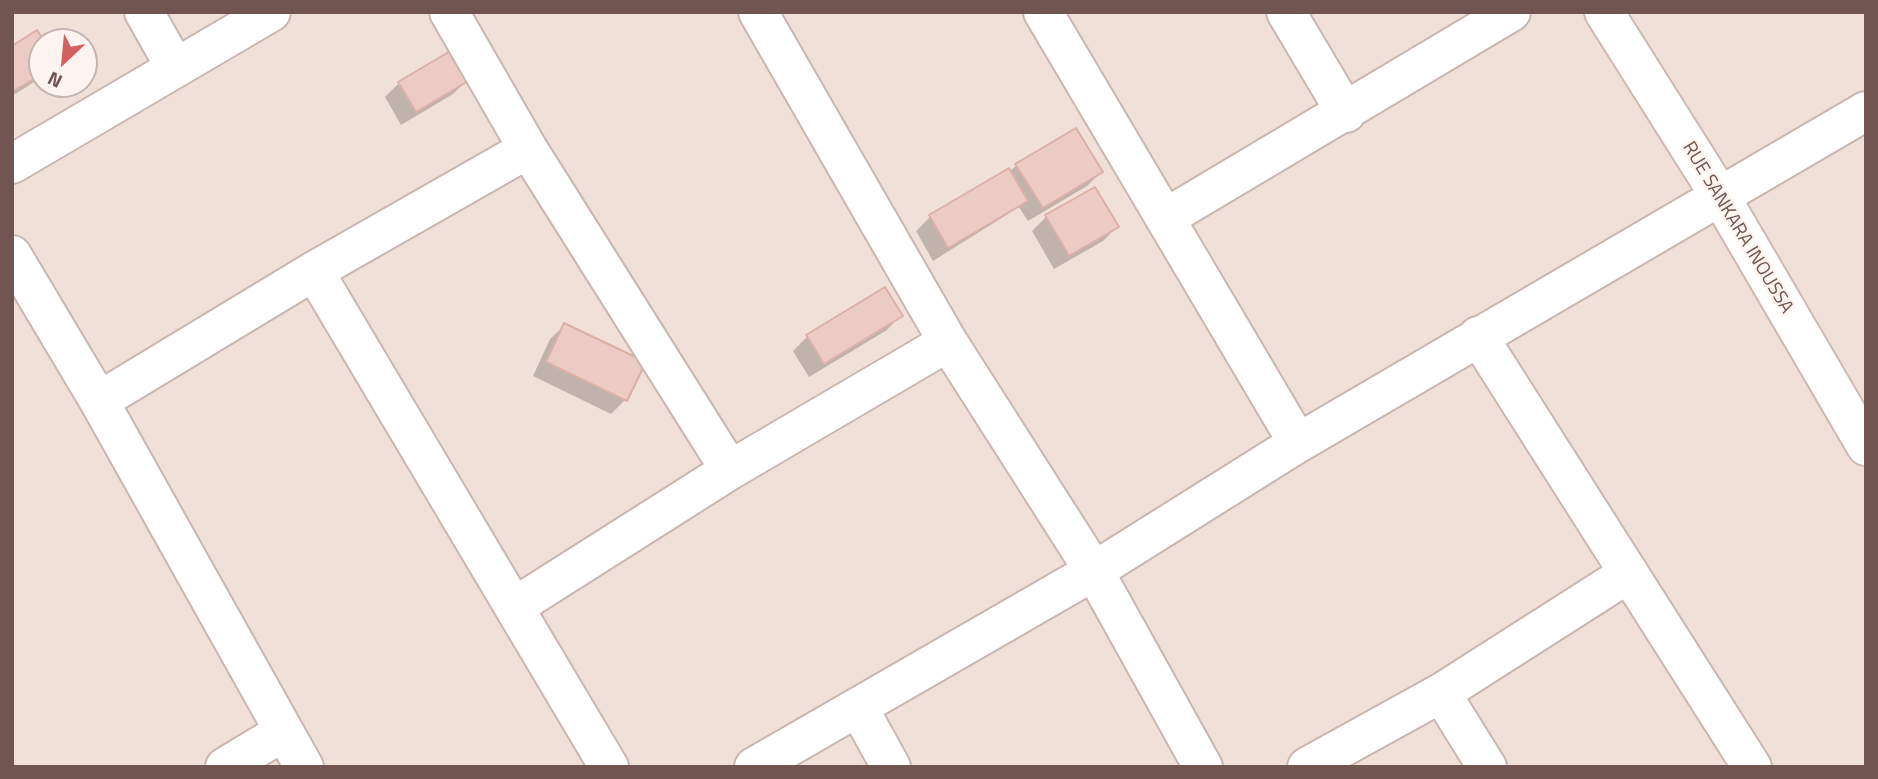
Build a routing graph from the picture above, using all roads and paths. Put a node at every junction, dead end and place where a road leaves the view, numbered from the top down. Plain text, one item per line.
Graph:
1 (144, 12) edge
2 (271, 12) edge
3 (449, 12) edge
4 (758, 12) edge
5 (1043, 12) edge
6 (1286, 12) edge
7 (1511, 12) edge
8 (1604, 12) edge
9 (175, 67) junction
10 (1866, 111) edge
11 (1346, 113) junction
12 (528, 149) junction
13 (12, 164) edge
14 (1720, 196) junction
15 (1167, 217) junction
16 (12, 255) edge
17 (314, 271) junction
18 (1478, 336) junction
19 (948, 342) junction
20 (99, 401) junction
21 (1862, 431) edge
22 (1298, 443) junction
23 (730, 470) junction
24 (1094, 571) junction
25 (1629, 573) junction
26 (514, 607) junction
27 (1441, 693) junction
28 (858, 707) junction
29 (283, 732) junction
30 (225, 767) edge
31 (304, 767) edge
32 (609, 767) edge
33 (754, 767) edge
34 (891, 767) edge
35 (1203, 767) edge
36 (1307, 767) edge
37 (1487, 767) edge
38 (1752, 767) edge

1 - 9 street
2 - 9 street
3 - 12 street
4 - 19 street
5 - 15 street
6 - 11 street
7 - 11 street
8 - 14 street, RUE SANKARA INOUSSA
9 - 13 street
10 - 14 street
11 - 15 street
12 - 17 street
12 - 23 street
14 - 18 street
14 - 21 street, RUE SANKARA INOUSSA
15 - 22 street
16 - 20 street
17 - 20 street
17 - 26 street
18 - 22 street
18 - 25 street
19 - 23 street
19 - 24 street
20 - 29 street
22 - 24 street
23 - 26 street
24 - 28 street
24 - 35 street
25 - 27 street
25 - 38 street
26 - 32 street
27 - 36 street
27 - 37 street
28 - 33 street
28 - 34 street
29 - 30 street
29 - 31 street

